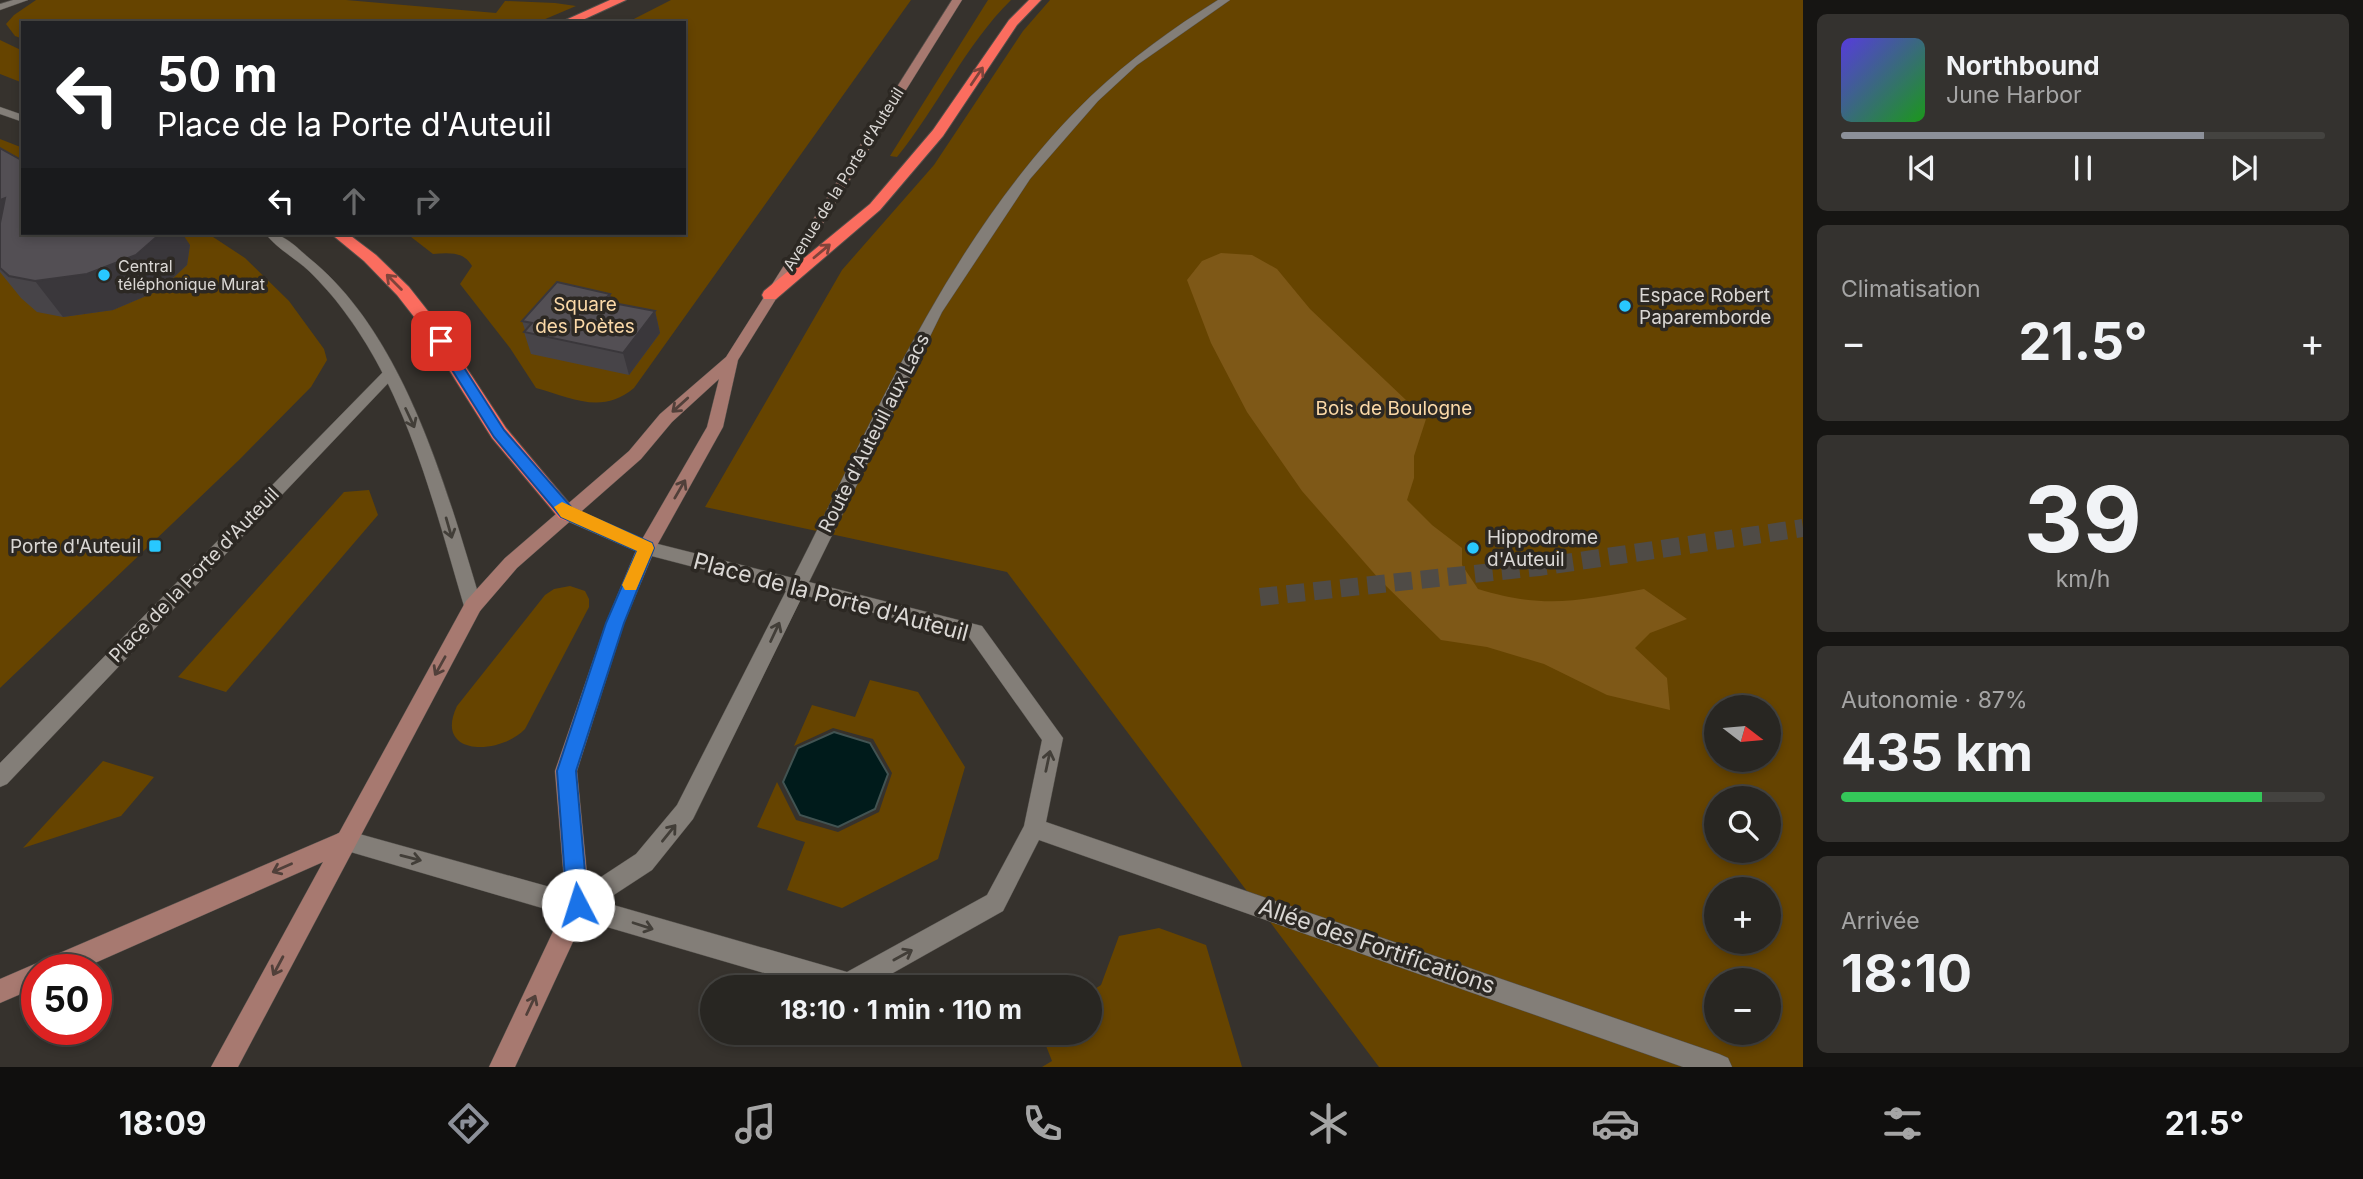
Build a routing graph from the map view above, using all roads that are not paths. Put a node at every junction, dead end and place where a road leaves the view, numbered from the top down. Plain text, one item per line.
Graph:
1 (23, 0) edge
2 (620, 0) edge
3 (957, 0) edge
4 (1035, 0) edge
5 (1225, 0) edge
6 (0, 7) edge
7 (570, 21) edge
8 (0, 110) edge
9 (21, 118) edge
10 (273, 235) edge
11 (341, 235) edge
12 (770, 295) junction
13 (731, 360) junction
14 (389, 374) junction
15 (566, 513) junction
16 (646, 548) junction
17 (797, 586) junction
18 (473, 606) junction
19 (0, 777) edge
20 (1034, 828) junction
21 (345, 841) junction
22 (578, 905) junction
23 (87, 954) edge
24 (21, 982) edge
25 (0, 991) edge
26 (225, 1067) edge
27 (502, 1067) edge
28 (1719, 1067) edge

1 - 6 street
2 - 7 highway
3 - 12 main road, Avenue de la Porte d'Auteuil
12 -> 4 highway
5 - 17 street, Route d'Auteuil aux Lacs
8 - 9 street
10 - 14 street
15 -> 11 highway
12 - 13 main road, Avenue de la Porte d'Auteuil
13 -> 15 main road, Avenue de la Porte d'Auteuil
16 -> 13 main road, Avenue de la Porte d'Auteuil
14 -> 18 street
14 - 19 street, Place de la Porte d'Auteuil
15 - 16 street, Place de la Porte d'Auteuil
15 - 18 main road
16 - 17 street, Place de la Porte d'Auteuil
16 - 22 main road
20 -> 17 street, Place de la Porte d'Auteuil
22 -> 17 street, Route d'Auteuil aux Lacs
18 -> 21 main road
22 -> 20 street, Place de la Porte d'Auteuil
20 - 28 street, Allée des Fortifications
21 -> 22 street, Place de la Porte d'Auteuil
21 -> 23 main road
21 -> 26 main road
27 -> 22 main road
24 - 25 main road

